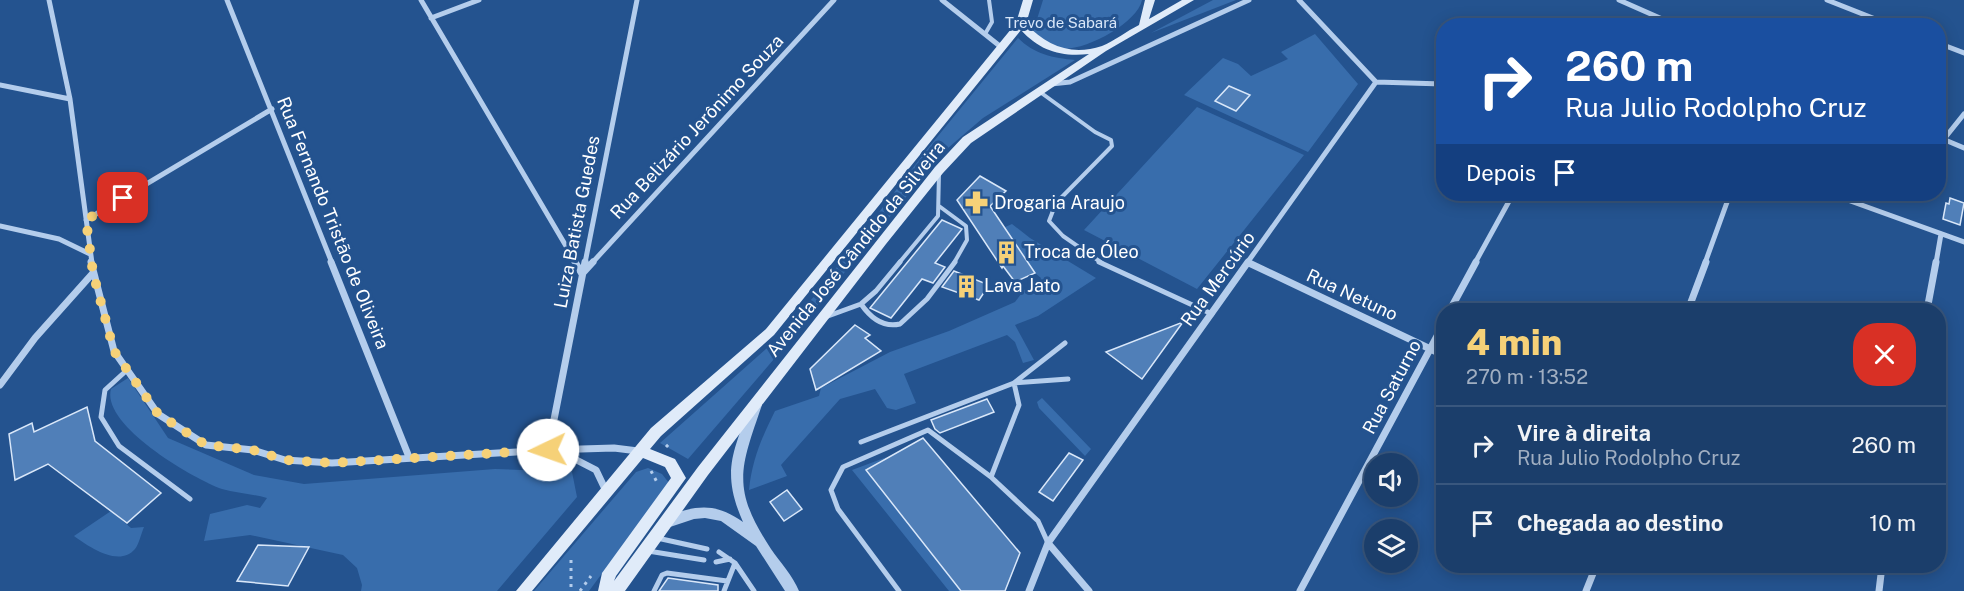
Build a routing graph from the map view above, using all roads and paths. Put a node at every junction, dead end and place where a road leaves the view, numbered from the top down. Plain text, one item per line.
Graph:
1 (49, 0) edge
2 (227, 0) edge
3 (421, 0) edge
4 (479, 0) edge
5 (637, 0) edge
6 (834, 0) edge
7 (942, 0) edge
8 (989, 0) edge
9 (1028, 0) edge
10 (1150, 0) edge
11 (1189, 0) edge
12 (1249, 0) edge
13 (1299, 0) edge
14 (1619, 0) edge
15 (1827, 0) edge
16 (431, 18) junction
17 (1660, 18) edge
18 (1873, 18) edge
19 (1021, 24) junction
20 (1143, 24) junction
21 (985, 34) junction
22 (1946, 46) edge
23 (1001, 47) junction
24 (1103, 49) junction
25 (1964, 53) edge
26 (1376, 82) junction
27 (1051, 84) junction
28 (1436, 84) edge
29 (0, 85) edge
30 (1039, 91) junction
31 (70, 99) junction
32 (272, 109) junction
33 (1964, 114) edge
34 (1946, 133) edge
35 (1946, 140) edge
36 (1964, 148) edge
37 (939, 170) junction
38 (1509, 201) edge
39 (1727, 201) edge
40 (1850, 201) edge
41 (939, 206) junction
42 (86, 220) junction
43 (0, 226) edge
44 (1941, 234) junction
45 (1964, 242) edge
46 (90, 254) junction
47 (1249, 263) junction
48 (93, 273) junction
49 (582, 274) junction
50 (861, 303) junction
51 (1454, 303) edge
52 (1691, 303) edge
53 (1928, 303) edge
54 (1212, 314) junction
55 (822, 318) junction
56 (1436, 338) edge
57 (1065, 343) dead end
58 (1430, 349) junction
59 (1436, 352) edge
60 (127, 370) junction
61 (1068, 380) dead end
62 (1014, 383) junction
63 (0, 385) edge
64 (756, 403) junction
65 (861, 441) dead end
66 (548, 450) junction
67 (556, 450) junction
68 (641, 451) junction
69 (409, 457) junction
70 (991, 477) junction
71 (606, 492) junction
72 (190, 499) dead end
73 (664, 523) junction
74 (571, 534) junction
75 (654, 537) junction
76 (1048, 543) junction
77 (761, 545) junction
78 (707, 549) dead end
79 (645, 550) junction
80 (719, 552) dead end
81 (704, 560) dead end
82 (733, 561) junction
83 (716, 562) dead end
84 (1593, 573) edge
85 (1881, 573) edge
86 (728, 581) junction
87 (524, 591) edge
88 (571, 591) edge
89 (605, 591) edge
90 (616, 591) edge
91 (654, 591) edge
92 (724, 591) edge
93 (754, 591) edge
94 (793, 591) edge
95 (899, 591) edge
96 (1029, 591) edge
97 (1089, 591) edge
98 (1300, 591) edge
99 (1586, 591) edge
100 (1879, 591) edge

1 - 31 street
2 - 32 street, Rua Fernando Tristão de Oliveira
3 - 16 street
4 - 16 street
5 - 49 street, Luiza Batista Guedes
6 - 49 street, Rua Belizário Jerônimo Souza
7 - 21 street
8 - 21 lane
9 - 19 main road, Avenida José Cândido da Silveira
10 - 20 main road
11 - 20 main road, Avenida José Cândido da Silveira
12 - 27 street
13 - 26 street
14 - 17 street
15 - 18 street
16 - 49 street
19 - 23 main road, Avenida José Cândido da Silveira
19 - 24 main road
20 - 24 main road, Avenida José Cândido da Silveira
21 - 23 street
22 - 25 street
23 - 68 main road, Avenida José Cândido da Silveira
24 - 27 main road, Avenida José Cândido da Silveira
26 - 28 street
26 - 47 street, Rua Mercúrio
27 - 30 main road, Avenida José Cândido da Silveira
29 - 31 street
30 - 37 main road, Avenida José Cândido da Silveira
30 - 54 lane
31 - 42 street
32 - 42 street
32 - 69 street, Rua Fernando Tristão de Oliveira
33 - 34 street
35 - 36 street
37 - 41 lane
37 - 55 main road, Avenida José Cândido da Silveira
38 - 51 street
39 - 52 street
40 - 44 street
41 - 50 lane
41 - 50 lane
42 - 46 street
43 - 46 street
44 - 45 street
44 - 53 street
46 - 48 street
47 - 54 street, Rua Mercúrio
47 - 58 street, Rua Netuno
48 - 60 street
48 - 63 street
49 - 66 street, Luiza Batista Guedes
50 - 55 lane
54 - 76 street, Rua Mercúrio
55 - 64 main road, Avenida José Cândido da Silveira
56 - 58 street, Rua Saturno
57 - 62 lane
58 - 59 street, Rua Netuno
58 - 98 street, Rua Saturno
60 - 69 street
60 - 72 lane
61 - 62 lane
62 - 65 lane
62 - 70 lane
64 - 73 main road, Avenida José Cândido da Silveira
64 - 77 street
66 - 67 street
66 - 69 street
67 - 68 street
67 - 71 street
68 - 71 main road, Avenida José Cândido da Silveira
68 - 89 main road
70 - 76 lane
70 - 95 lane
71 - 74 main road, Avenida José Cândido da Silveira
73 - 75 main road, Avenida José Cândido da Silveira
73 - 77 street
74 - 87 main road, Avenida José Cândido da Silveira
74 - 88 path
75 - 78 lane
75 - 79 main road, Avenida José Cândido da Silveira
76 - 96 street, Rua Mercúrio
76 - 97 street
77 - 94 street
79 - 81 lane
79 - 90 main road, Avenida José Cândido da Silveira
80 - 82 lane
82 - 83 lane
82 - 86 lane
82 - 93 lane
84 - 99 street
85 - 100 street
86 - 91 lane
86 - 92 lane

